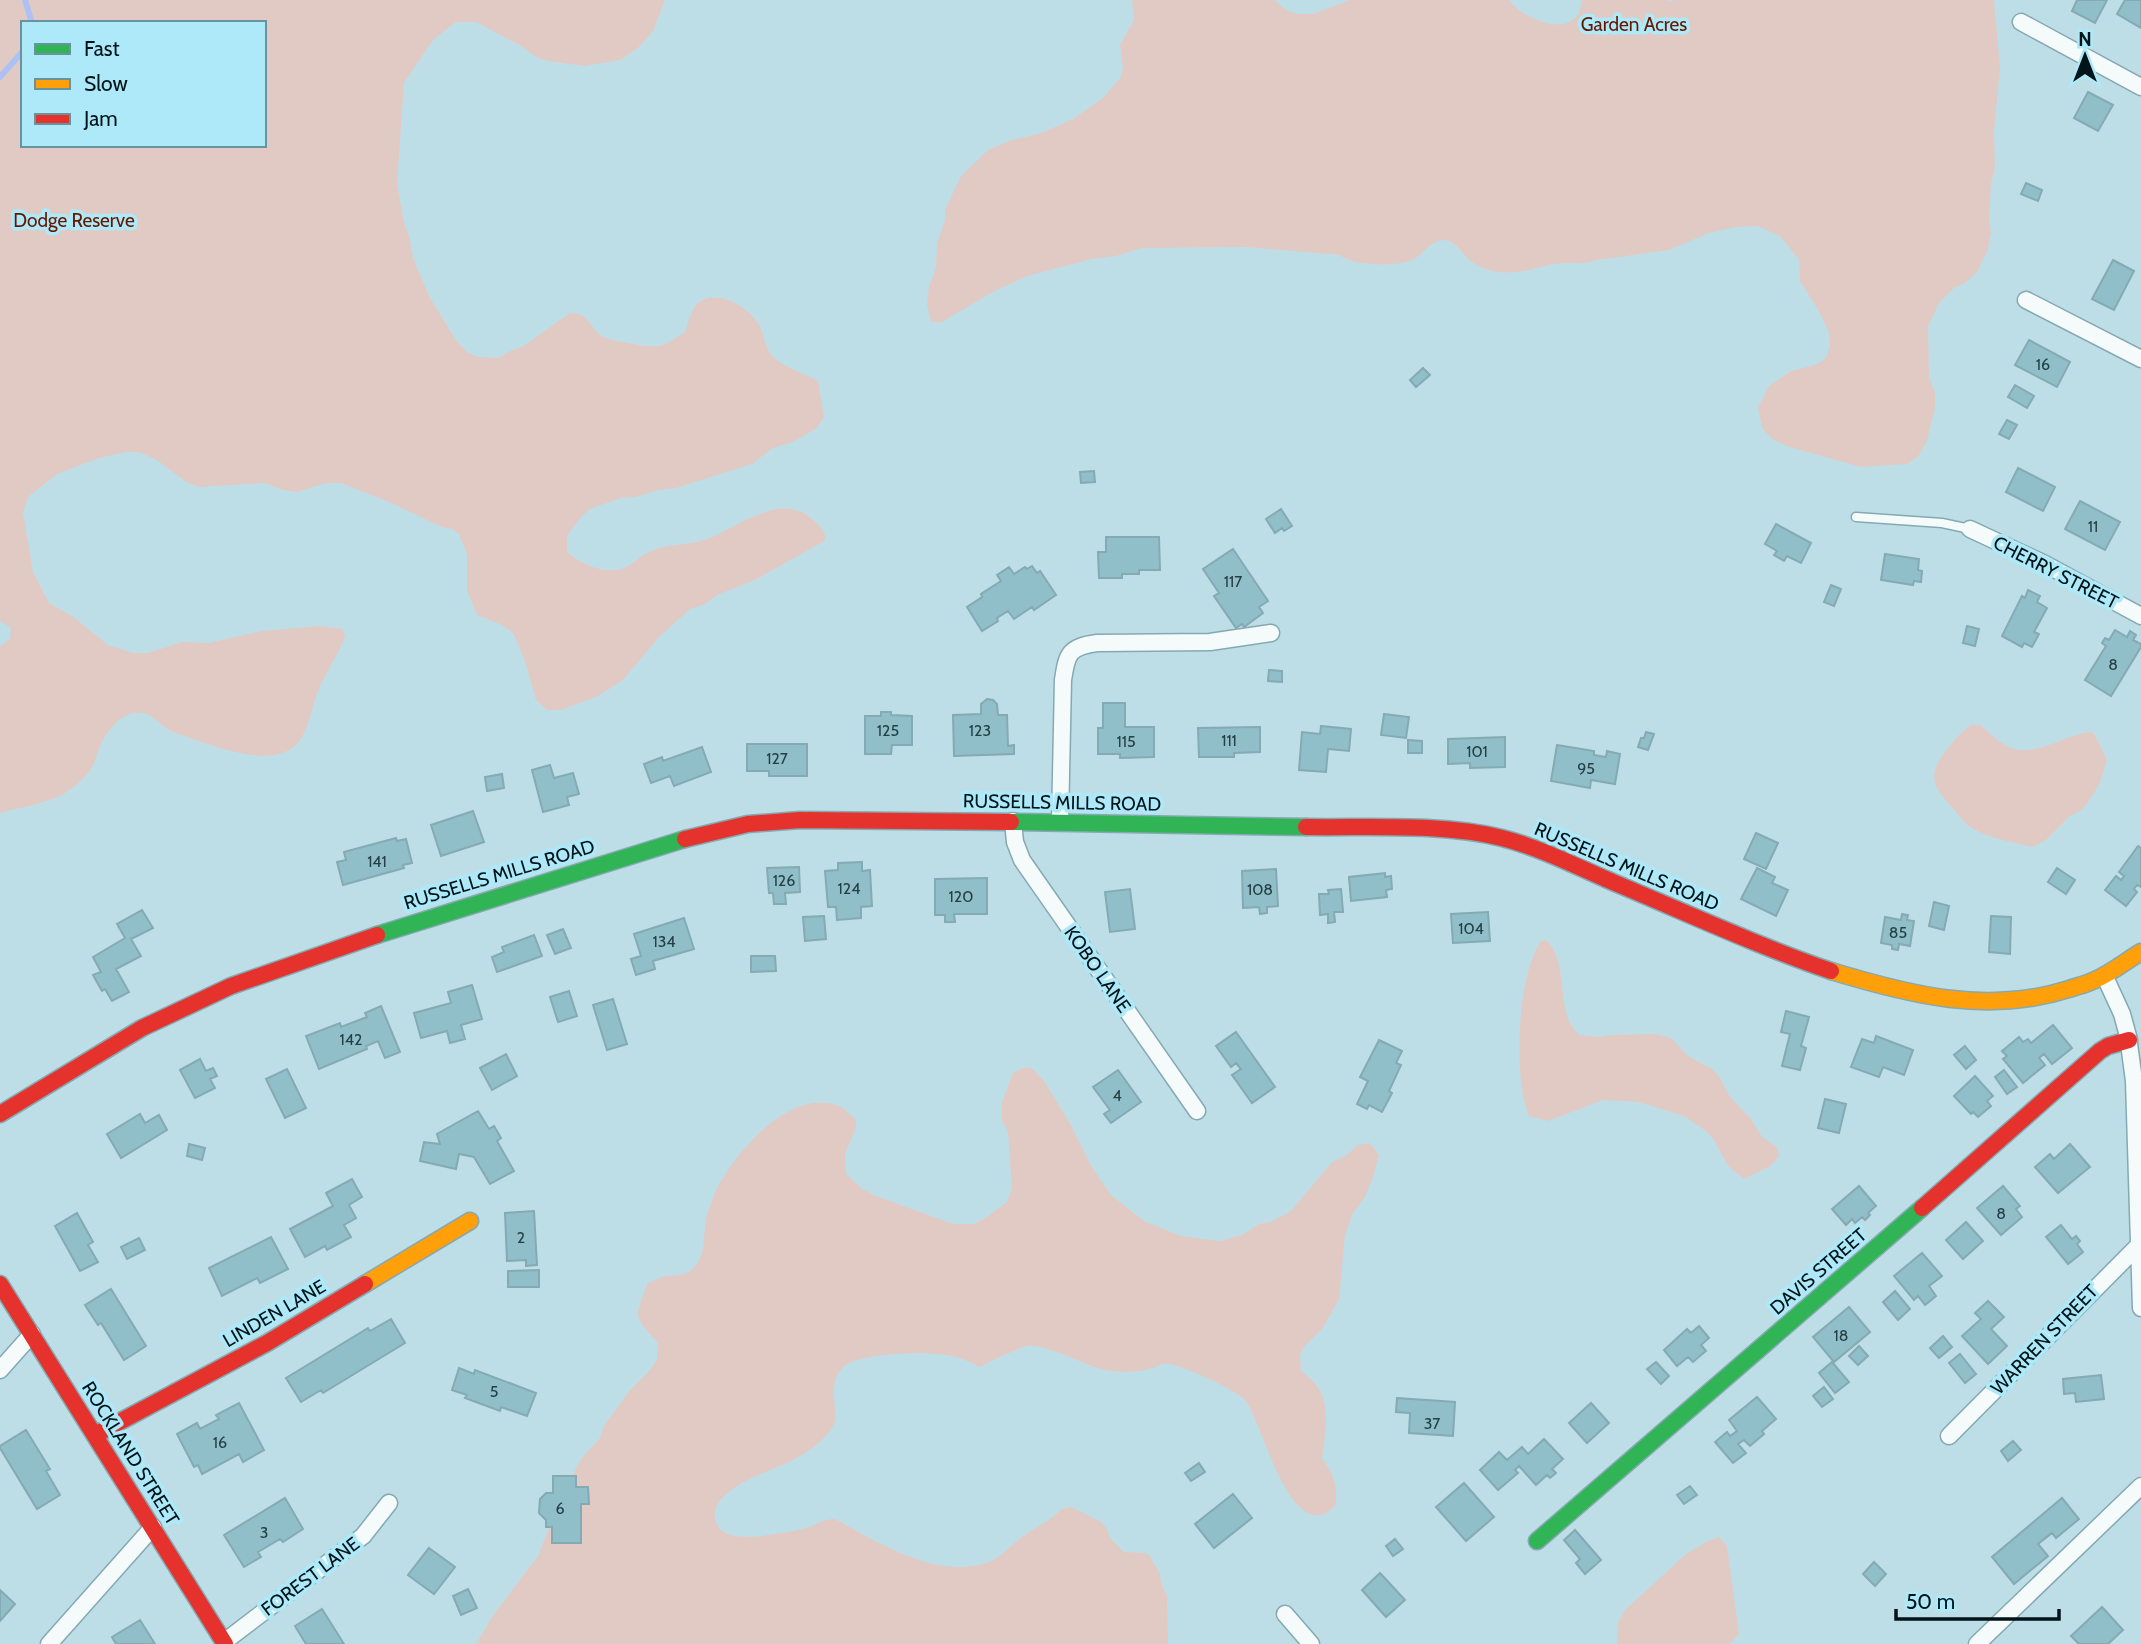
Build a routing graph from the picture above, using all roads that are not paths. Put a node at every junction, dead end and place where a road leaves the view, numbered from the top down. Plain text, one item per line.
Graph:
1 (2021, 22) dead end
2 (2141, 88) edge
3 (2026, 300) dead end
4 (2141, 359) edge
5 (1856, 517) dead end
6 (1970, 529) joint
7 (2141, 616) edge
8 (1271, 633) dead end
9 (1013, 821) junction
10 (1060, 822) junction
11 (2141, 952) edge
12 (2105, 976) junction
13 (2129, 1040) junction
14 (1197, 1111) dead end
15 (0, 1114) edge
16 (470, 1221) dead end
17 (2140, 1242) edge
18 (0, 1284) edge
19 (2141, 1308) edge
20 (32, 1334) junction
21 (0, 1370) edge
22 (95, 1435) junction
23 (1949, 1436) dead end
24 (2141, 1486) edge
25 (389, 1503) dead end
26 (153, 1527) junction
27 (1537, 1541) dead end
28 (1285, 1614) dead end
29 (225, 1643) edge
30 (49, 1644) edge
31 (1311, 1644) edge
32 (1977, 1644) edge

1 - 2 street
3 - 4 street
5 - 6 lane
6 - 7 street, CHERRY STREET
8 - 10 street
9 - 10 main road, RUSSELLS MILLS ROAD
9 - 14 street, KOBO LANE
9 - 15 main road, RUSSELLS MILLS ROAD
10 - 12 main road, RUSSELLS MILLS ROAD
11 - 12 main road, RUSSELLS MILLS ROAD
12 - 13 street
13 - 17 street
13 - 27 main road, DAVIS STREET
16 - 22 main road, LINDEN LANE
17 - 19 street
17 - 23 street, WARREN STREET
18 - 20 main road, ROCKLAND STREET
20 - 21 street
20 - 22 main road, ROCKLAND STREET
22 - 26 main road, ROCKLAND STREET
24 - 32 street
25 - 29 street, FOREST LANE
26 - 29 main road, ROCKLAND STREET
26 - 30 street
28 - 31 street

